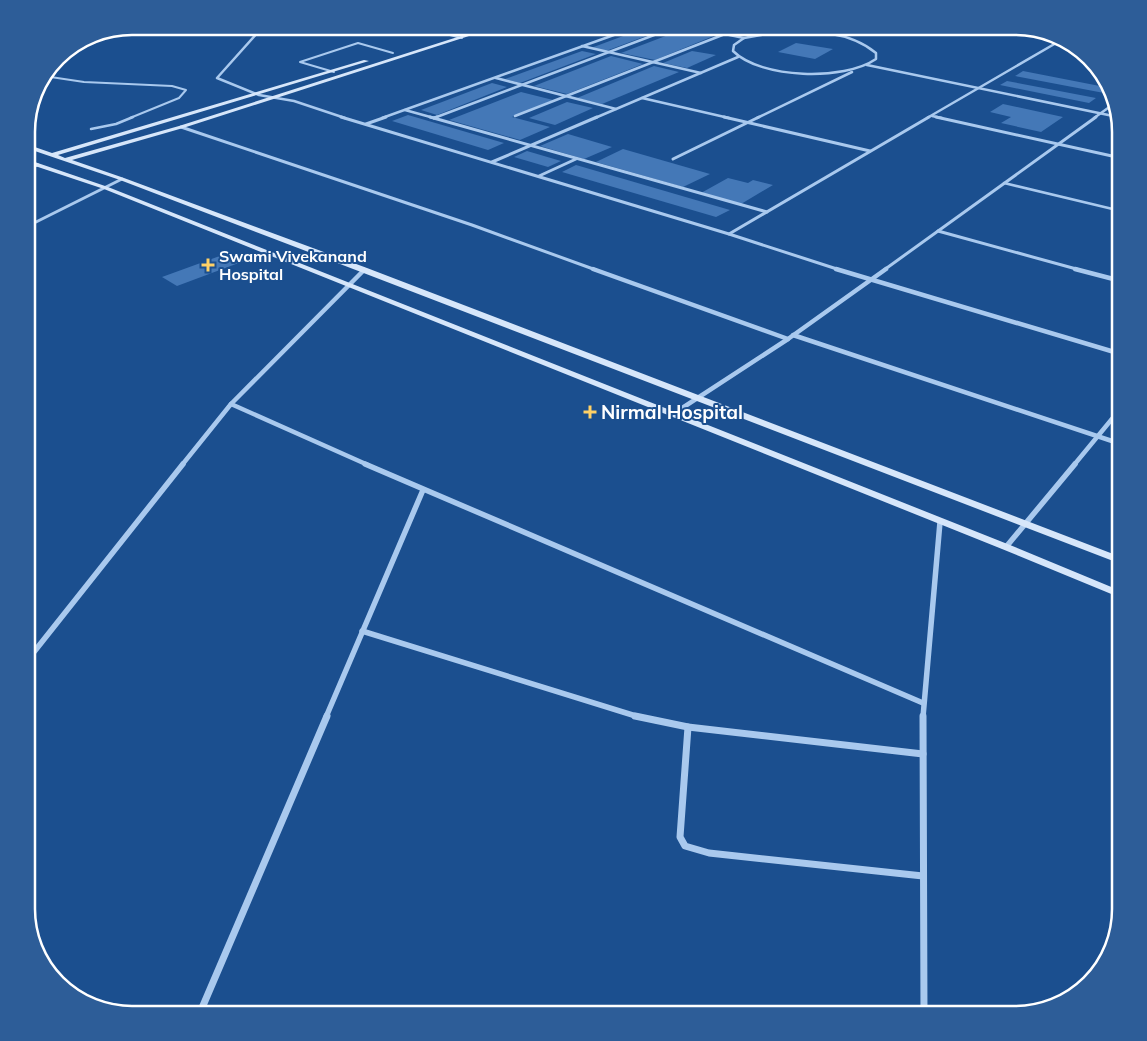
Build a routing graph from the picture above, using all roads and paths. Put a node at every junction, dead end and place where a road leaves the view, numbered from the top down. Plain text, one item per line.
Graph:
1 (256, 35) edge
2 (450, 35) joint
3 (471, 35) edge
4 (613, 35) edge
5 (655, 35) edge
6 (722, 35) edge
7 (730, 35) edge
8 (760, 35) edge
9 (836, 35) edge
10 (462, 38) junction
11 (744, 38) junction
12 (1055, 44) edge
13 (582, 46) junction
14 (393, 53) junction
15 (610, 53) junction
16 (738, 57) junction
17 (655, 62) junction
18 (867, 65) junction
19 (857, 69) junction
20 (334, 72) junction
21 (702, 73) junction
22 (52, 77) edge
23 (496, 78) junction
24 (524, 85) junction
25 (978, 88) junction
26 (260, 95) junction
27 (568, 96) junction
28 (277, 97) junction
29 (642, 98) junction
30 (1109, 107) edge
31 (616, 109) junction
32 (405, 110) junction
33 (1100, 114) junction
34 (515, 116) dead end
35 (932, 116) junction
36 (1110, 116) edge
37 (434, 118) junction
38 (749, 123) junction
39 (365, 125) junction
40 (181, 127) junction
41 (91, 129) dead end
42 (1058, 144) junction
43 (530, 146) junction
44 (35, 149) edge
45 (871, 151) junction
46 (54, 154) junction
47 (1112, 156) edge
48 (35, 159) edge
49 (66, 159) junction
50 (576, 159) junction
51 (673, 159) dead end
52 (492, 162) junction
53 (35, 164) edge
54 (38, 165) junction
55 (35, 166) edge
56 (539, 176) junction
57 (122, 179) junction
58 (1004, 184) junction
59 (106, 188) junction
60 (1112, 209) edge
61 (767, 212) junction
62 (35, 223) edge
63 (938, 231) junction
64 (729, 234) junction
65 (364, 270) junction
66 (1112, 279) edge
67 (871, 280) junction
68 (347, 286) junction
69 (793, 335) junction
70 (788, 339) junction
71 (1112, 351) edge
72 (698, 398) junction
73 (230, 404) junction
74 (673, 414) junction
75 (1112, 418) edge
76 (1097, 435) junction
77 (1112, 441) edge
78 (423, 490) junction
79 (940, 522) junction
80 (1024, 524) junction
81 (1006, 547) junction
82 (1112, 558) edge
83 (1112, 591) edge
84 (362, 631) junction
85 (35, 651) edge
86 (923, 703) junction
87 (688, 727) junction
88 (923, 754) junction
89 (923, 876) junction
90 (203, 1006) edge
91 (924, 1006) edge

1 - 26 street
2 - 10 lane
2 - 14 main road
3 - 10 main road
4 - 13 street
5 - 15 street
6 - 17 street
7 - 11 street
8 - 11 street
9 - 18 street
10 - 28 main road
11 - 16 street
12 - 25 street
13 - 15 street
13 - 23 street
14 - 20 main road
14 - 20 lane
15 - 17 street
15 - 24 street
16 - 19 street
16 - 21 street
17 - 21 street
17 - 27 street
18 - 19 street
18 - 25 street
19 - 38 street
20 - 26 main road
21 - 29 street
22 - 41 lane
23 - 24 street
23 - 32 street
24 - 27 street
24 - 37 street
25 - 33 street
25 - 35 street
26 - 28 street
26 - 46 main road
27 - 31 street
27 - 34 street
28 - 39 street
28 - 40 main road
29 - 31 street
29 - 38 street
30 - 33 street
31 - 43 street
32 - 37 street
32 - 39 street
33 - 36 street
33 - 42 street
35 - 42 street
35 - 45 street
37 - 43 street
38 - 45 street
38 - 51 street
39 - 52 street
40 - 49 main road
40 - 70 street
42 - 47 street
42 - 58 street
43 - 50 street
43 - 52 street
44 - 46 main road
45 - 61 street
46 - 48 main road
46 - 49 main road
49 - 54 main road
49 - 57 main road
50 - 56 street
50 - 61 street
52 - 56 street
53 - 54 main road
54 - 55 street
54 - 59 main road
56 - 64 street
57 - 59 street
57 - 65 main road
58 - 60 lane
58 - 63 street
59 - 62 street
59 - 68 main road
61 - 64 street
63 - 66 street
63 - 67 street
64 - 67 street
65 - 68 street
65 - 72 main road
67 - 69 street
67 - 71 street
68 - 73 street
68 - 74 main road
69 - 70 street
69 - 76 street
70 - 72 street
72 - 74 street
72 - 80 main road
73 - 78 street
73 - 85 street
74 - 79 main road
75 - 76 street
76 - 77 street
76 - 80 street
78 - 84 street
78 - 86 street
79 - 81 main road
79 - 86 street
80 - 81 street
80 - 82 main road
81 - 83 main road
84 - 87 street
84 - 90 street
86 - 88 street
87 - 88 street
87 - 89 street
88 - 89 street
89 - 91 street

